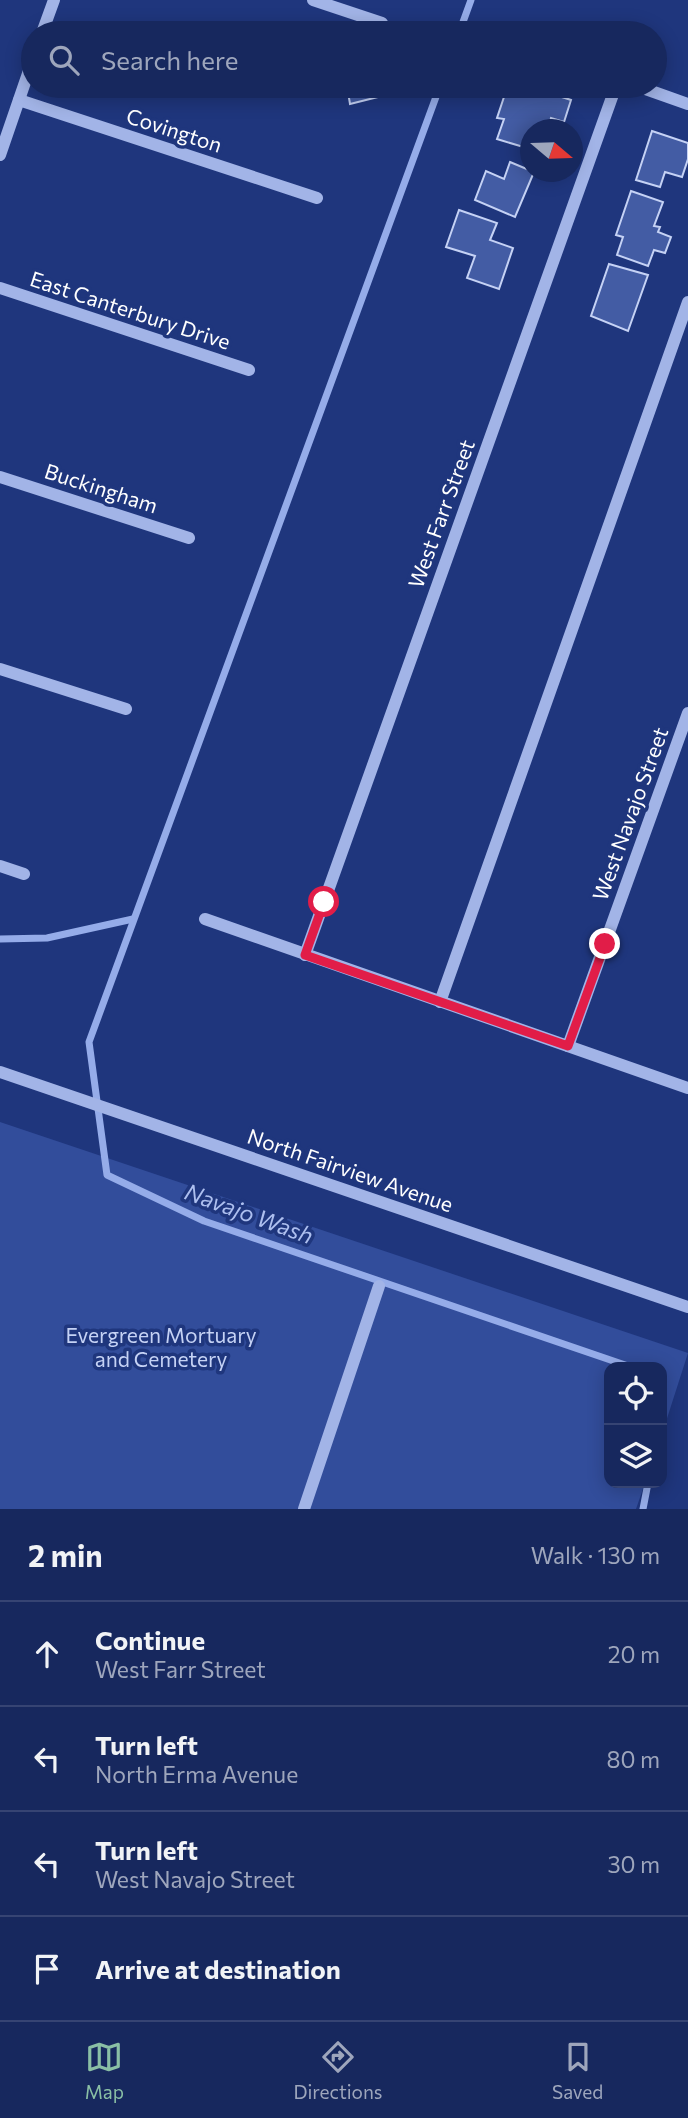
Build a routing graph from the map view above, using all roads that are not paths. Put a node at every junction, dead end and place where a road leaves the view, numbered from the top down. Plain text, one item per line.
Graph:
1 (54, 0) edge
2 (313, 0) edge
3 (46, 21) edge
4 (376, 21) edge
5 (21, 94) edge
6 (667, 97) edge
7 (612, 98) edge
8 (19, 100) junction
9 (688, 104) edge
10 (4, 129) edge
11 (0, 155) edge
12 (317, 198) dead end
13 (0, 288) edge
14 (688, 302) edge
15 (249, 370) dead end
16 (0, 477) edge
17 (189, 538) dead end
18 (0, 668) edge
19 (126, 709) dead end
20 (688, 713) edge
21 (0, 866) edge
22 (24, 874) dead end
23 (205, 919) dead end
24 (305, 955) junction
25 (440, 1002) junction
26 (568, 1046) junction
27 (0, 1072) edge
28 (688, 1088) edge
29 (379, 1286) dead end
30 (688, 1307) edge
31 (303, 1509) edge

1 - 3 street
2 - 4 street
5 - 8 street
6 - 9 street
7 - 24 street, West Farr Street
8 - 10 street
8 - 12 street, Covington
10 - 11 street
13 - 15 street, East Canterbury Drive
14 - 25 street
16 - 17 street, Buckingham
18 - 19 street
20 - 26 street, West Navajo Street
21 - 22 street
23 - 24 street
24 - 25 street
25 - 26 street
26 - 28 street
27 - 30 street, North Fairview Avenue
29 - 31 street

